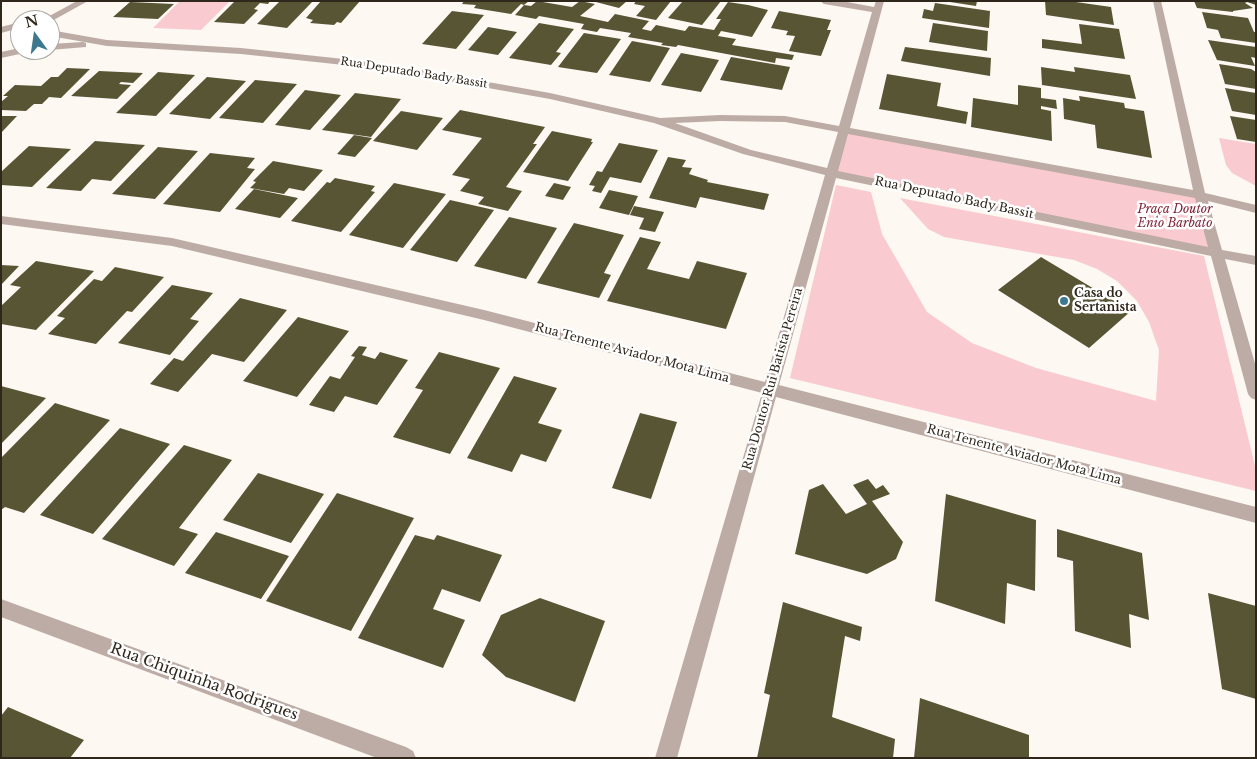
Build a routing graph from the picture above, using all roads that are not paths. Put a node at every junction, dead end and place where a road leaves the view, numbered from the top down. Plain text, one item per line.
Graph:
1 (84, 1) edge
2 (824, 1) edge
3 (1157, 1) edge
4 (879, 6) edge
5 (60, 13) edge
6 (60, 35) edge
7 (107, 43) junction
8 (60, 46) edge
9 (657, 120) junction
10 (844, 129) junction
11 (831, 173) junction
12 (1200, 195) junction
13 (1256, 209) edge
14 (1, 220) edge
15 (1217, 252) junction
16 (1256, 261) edge
17 (770, 389) junction
18 (1256, 394) edge
19 (1256, 515) edge
20 (1, 608) edge
21 (406, 758) edge
22 (666, 758) edge

1 - 5 street
2 - 4 street
3 - 12 street
4 - 10 street, Rua Doutor Rui Batista Pereira
6 - 7 street, Rua Deputado Bady Bassit
7 - 8 street, Rua Deputado Bady Bassit
7 - 9 street, Rua Deputado Bady Bassit
9 - 10 street, Rua Deputado Bady Bassit
9 - 11 street, Rua Deputado Bady Bassit
10 - 11 street, Rua Doutor Rui Batista Pereira
10 - 12 street, Rua Deputado Bady Bassit
11 - 15 street, Rua Deputado Bady Bassit
11 - 17 street, Rua Doutor Rui Batista Pereira
12 - 13 street, Rua Deputado Bady Bassit
12 - 15 street
14 - 17 street, Rua Tenente Aviador Mota Lima
15 - 16 street, Rua Deputado Bady Bassit
15 - 18 street
17 - 19 street, Rua Tenente Aviador Mota Lima
17 - 22 street, Rua Doutor Rui Batista Pereira
20 - 21 street, Rua Chiquinha Rodrigues

